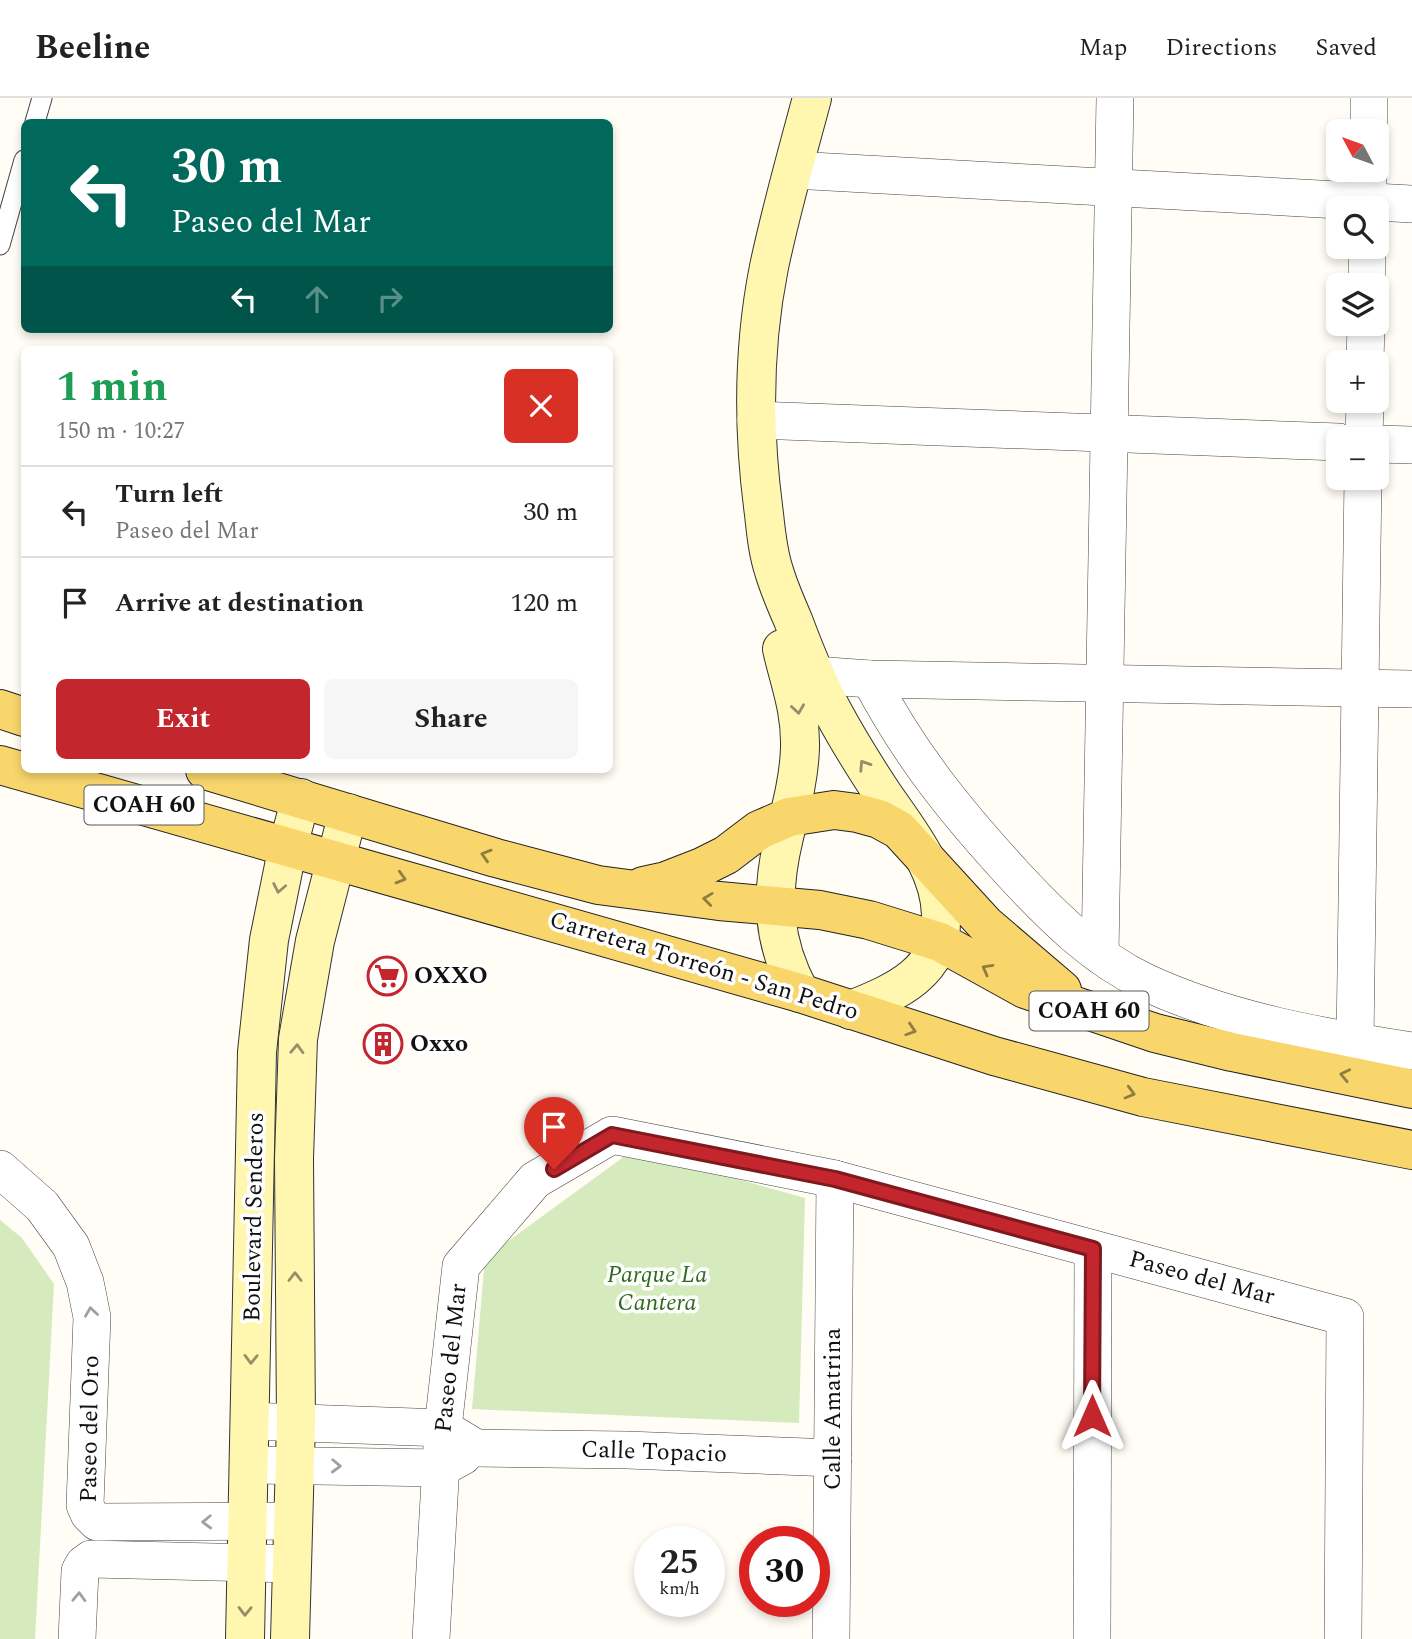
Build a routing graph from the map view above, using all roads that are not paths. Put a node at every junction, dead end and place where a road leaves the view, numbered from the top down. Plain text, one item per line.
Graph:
1 (42, 98) edge
2 (811, 98) edge
3 (1115, 98) edge
4 (1369, 98) edge
5 (36, 119) edge
6 (1369, 119) edge
7 (793, 170) junction
8 (21, 171) edge
9 (1113, 188) junction
10 (1368, 193) edge
11 (1412, 204) edge
12 (0, 245) edge
13 (756, 421) junction
14 (1109, 434) junction
15 (1326, 442) edge
16 (1389, 444) edge
17 (1412, 445) edge
18 (1363, 490) edge
19 (773, 570) junction
20 (814, 675) junction
21 (870, 679) junction
22 (1105, 684) junction
23 (1360, 687) junction
24 (1412, 689) edge
25 (0, 709) edge
26 (21, 716) edge
27 (0, 765) edge
28 (21, 771) edge
29 (28, 773) edge
30 (215, 773) edge
31 (301, 798) junction
32 (348, 813) junction
33 (789, 817) junction
34 (288, 846) junction
35 (923, 855) junction
36 (335, 859) junction
37 (627, 890) junction
38 (776, 906) junction
39 (940, 942) junction
40 (1100, 955) junction
41 (800, 993) junction
42 (851, 1010) junction
43 (1089, 1011) junction
44 (1354, 1042) junction
45 (1412, 1051) edge
46 (1412, 1089) edge
47 (1412, 1150) edge
48 (0, 1169) edge
49 (835, 1179) junction
50 (1093, 1249) junction
51 (250, 1421) junction
52 (296, 1422) junction
53 (443, 1428) junction
54 (476, 1448) junction
55 (833, 1458) junction
56 (249, 1465) junction
57 (295, 1465) junction
58 (441, 1468) junction
59 (248, 1521) junction
60 (293, 1521) junction
61 (246, 1562) junction
62 (292, 1564) junction
63 (77, 1639) edge
64 (245, 1639) edge
65 (290, 1639) edge
66 (431, 1639) edge
67 (831, 1639) edge
68 (1092, 1639) edge
69 (1343, 1639) edge

1 - 5 lane
2 - 7 main road
3 - 9 street
4 - 6 street
7 - 9 street
7 - 13 main road
8 - 12 lane
9 - 10 street
9 - 14 street
10 - 11 street
13 - 14 street
13 - 19 main road
14 - 15 street
14 - 22 street
16 - 17 street
18 - 23 street
19 - 20 main road
19 -> 33 main road
20 - 21 street
35 -> 20 main road
21 - 22 street
21 - 40 street
22 - 23 street
22 - 40 street
23 - 24 street
23 - 44 street
25 - 26 main road
27 - 28 main road, Carretera Torreón - San Pedro / COAH 60
29 - 34 main road, Carretera Torreón - San Pedro / COAH 60
30 - 31 main road, Carretera Torreón - San Pedro / COAH 60
31 - 32 main road, Carretera Torreón - San Pedro / COAH 60
31 - 34 main road, Boulevard Senderos
32 - 36 main road, Boulevard Senderos
37 -> 32 main road, Carretera Torreón - San Pedro / COAH 60
33 - 35 main road
33 - 37 main road
33 - 38 main road
34 - 36 main road, Carretera Torreón - San Pedro / COAH 60
34 -> 51 main road, Boulevard Senderos
35 - 39 main road
35 - 43 main road
36 -> 41 main road, Carretera Torreón - San Pedro / COAH 60
52 -> 36 main road, Boulevard Senderos
38 -> 37 main road, Carretera Torreón - San Pedro / COAH 60
38 - 39 main road, Carretera Torreón - San Pedro / COAH 60
38 - 41 main road
39 - 42 main road
43 -> 39 main road, Carretera Torreón - San Pedro / COAH 60
40 - 44 street
41 - 42 main road, Carretera Torreón - San Pedro / COAH 60
42 -> 47 main road, Carretera Torreón - San Pedro / COAH 60
46 -> 43 main road, Carretera Torreón - San Pedro / COAH 60
44 - 45 street
59 -> 48 street, Paseo del Oro
49 - 50 street, Paseo del Mar
49 - 53 street, Paseo del Mar
49 - 55 street, Calle Amatrina
50 - 68 street
50 - 69 street, Paseo del Mar
51 - 52 street
51 - 56 main road, Boulevard Senderos
52 - 53 street
52 - 57 main road, Boulevard Senderos
53 - 54 street
53 - 58 street, Paseo del Mar
54 - 55 street, Calle Topacio
54 - 58 street
55 - 67 street, Calle Amatrina
56 - 57 street
56 - 59 main road, Boulevard Senderos
57 -> 58 street
57 - 60 main road, Boulevard Senderos
58 - 66 street, Paseo del Mar
59 - 60 street, Paseo del Oro
59 - 61 main road, Boulevard Senderos
60 - 62 main road, Boulevard Senderos
61 - 62 street
63 -> 61 street
61 -> 64 main road, Boulevard Senderos
62 - 65 main road, Boulevard Senderos

